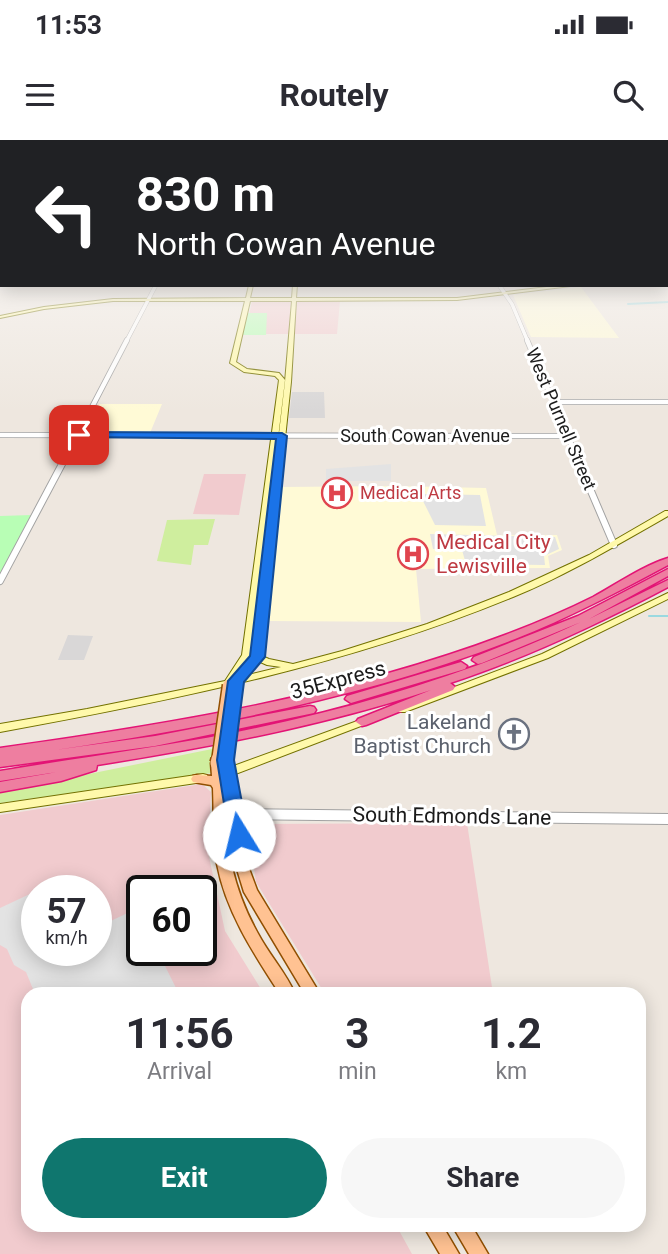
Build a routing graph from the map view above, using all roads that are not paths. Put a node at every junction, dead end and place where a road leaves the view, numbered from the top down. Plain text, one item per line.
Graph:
1 (58, 307) edge
2 (144, 307) edge
3 (246, 307) edge
4 (292, 307) edge
5 (512, 307) edge
6 (0, 317) edge
7 (233, 363) junction
8 (229, 370) dead end
9 (553, 402) junction
10 (668, 402) edge
11 (0, 435) edge
12 (79, 435) junction
13 (278, 436) junction
14 (567, 436) junction
15 (668, 513) edge
16 (614, 545) junction
17 (668, 561) edge
18 (668, 572) edge
19 (0, 581) edge
20 (668, 583) edge
21 (668, 596) edge
22 (250, 628) junction
23 (258, 641) junction
24 (527, 652) junction
25 (257, 657) junction
26 (297, 666) junction
27 (232, 683) junction
28 (265, 710) joint
29 (362, 722) junction
30 (0, 728) edge
31 (0, 753) edge
32 (108, 758) junction
33 (0, 764) edge
34 (222, 768) junction
35 (0, 776) edge
36 (197, 779) junction
37 (0, 787) edge
38 (220, 789) junction
39 (0, 808) edge
40 (236, 814) junction
41 (668, 819) edge
42 (283, 947) junction
43 (264, 957) junction
44 (283, 987) edge
45 (309, 987) edge
46 (436, 1232) edge
47 (465, 1232) edge
48 (450, 1254) edge
49 (479, 1254) edge

1 - 6 main road
2 - 12 street
3 - 7 main road
4 - 13 main road
5 - 9 street, West Purnell Street
7 - 8 main road
7 - 13 main road
9 - 10 street
9 - 14 street, West Purnell Street
11 - 12 street, South Cowan Avenue
12 - 13 street, South Cowan Avenue
12 - 19 street
13 - 14 street, South Cowan Avenue
13 - 22 main road
13 - 23 main road
14 - 16 street, West Purnell Street
15 - 16 main road
16 - 26 main road
17 - 28 highway
18 - 33 highway, 35Express
20 - 24 highway
21 - 29 main road
22 - 23 main road
22 - 27 main road
23 - 25 main road
24 - 29 highway
24 - 32 highway
25 - 26 main road
25 - 27 main road
26 - 27 main road
27 - 30 main road
27 - 34 main road, bridge
28 - 31 highway
29 - 34 main road
32 - 35 highway
32 - 37 highway
34 - 36 main road
34 - 38 main road
34 - 40 main road
36 - 38 main road
36 - 39 main road
38 - 43 main road
40 - 41 street, South Edmonds Lane
40 - 42 main road
42 - 43 main road
42 - 45 main road
43 - 44 main road
46 - 48 main road
47 - 49 main road

